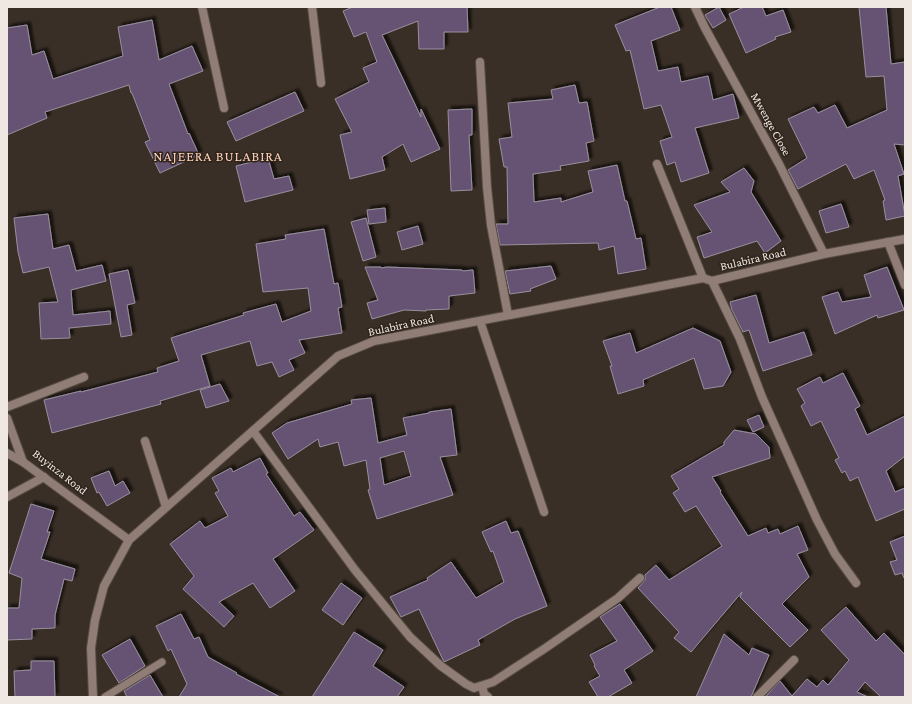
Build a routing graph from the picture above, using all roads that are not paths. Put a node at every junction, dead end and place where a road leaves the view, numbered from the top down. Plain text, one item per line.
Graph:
1 (202, 7) edge
2 (312, 7) edge
3 (695, 7) edge
4 (480, 62) dead end
5 (321, 83) dead end
6 (224, 108) dead end
7 (657, 164) dead end
8 (905, 238) edge
9 (888, 242) junction
10 (824, 254) junction
11 (703, 278) junction
12 (712, 281) junction
13 (905, 285) edge
14 (508, 315) junction
15 (480, 321) junction
16 (84, 377) dead end
17 (7, 407) edge
18 (7, 418) edge
19 (253, 431) junction
20 (145, 441) dead end
21 (7, 453) edge
22 (24, 462) junction
23 (44, 477) junction
24 (7, 497) edge
25 (166, 507) junction
26 (544, 512) dead end
27 (129, 540) junction
28 (640, 578) dead end
29 (856, 582) dead end
30 (794, 660) dead end
31 (162, 662) dead end
32 (482, 686) junction
33 (94, 697) edge
34 (105, 697) edge
35 (488, 697) edge
36 (757, 697) edge

1 - 6 street
2 - 5 street
3 - 10 street, Mwenge Close
4 - 14 street
7 - 11 street
8 - 9 street, Bulabira Road
9 - 10 street, Bulabira Road
9 - 13 street
10 - 12 street, Bulabira Road
11 - 12 street, Bulabira Road
11 - 14 street, Bulabira Road
12 - 29 street
14 - 15 street, Bulabira Road
15 - 19 street, Bulabira Road
15 - 26 street
16 - 17 street
18 - 22 street, Buyinza Road
19 - 25 street, Bulabira Road
19 - 32 street
20 - 25 street
21 - 22 street
22 - 23 street, Buyinza Road
23 - 24 street
23 - 27 street, Buyinza Road
25 - 27 street, Bulabira Road
27 - 33 street, Bulabira Road
28 - 32 street
30 - 36 street
31 - 34 lane
32 - 35 street

